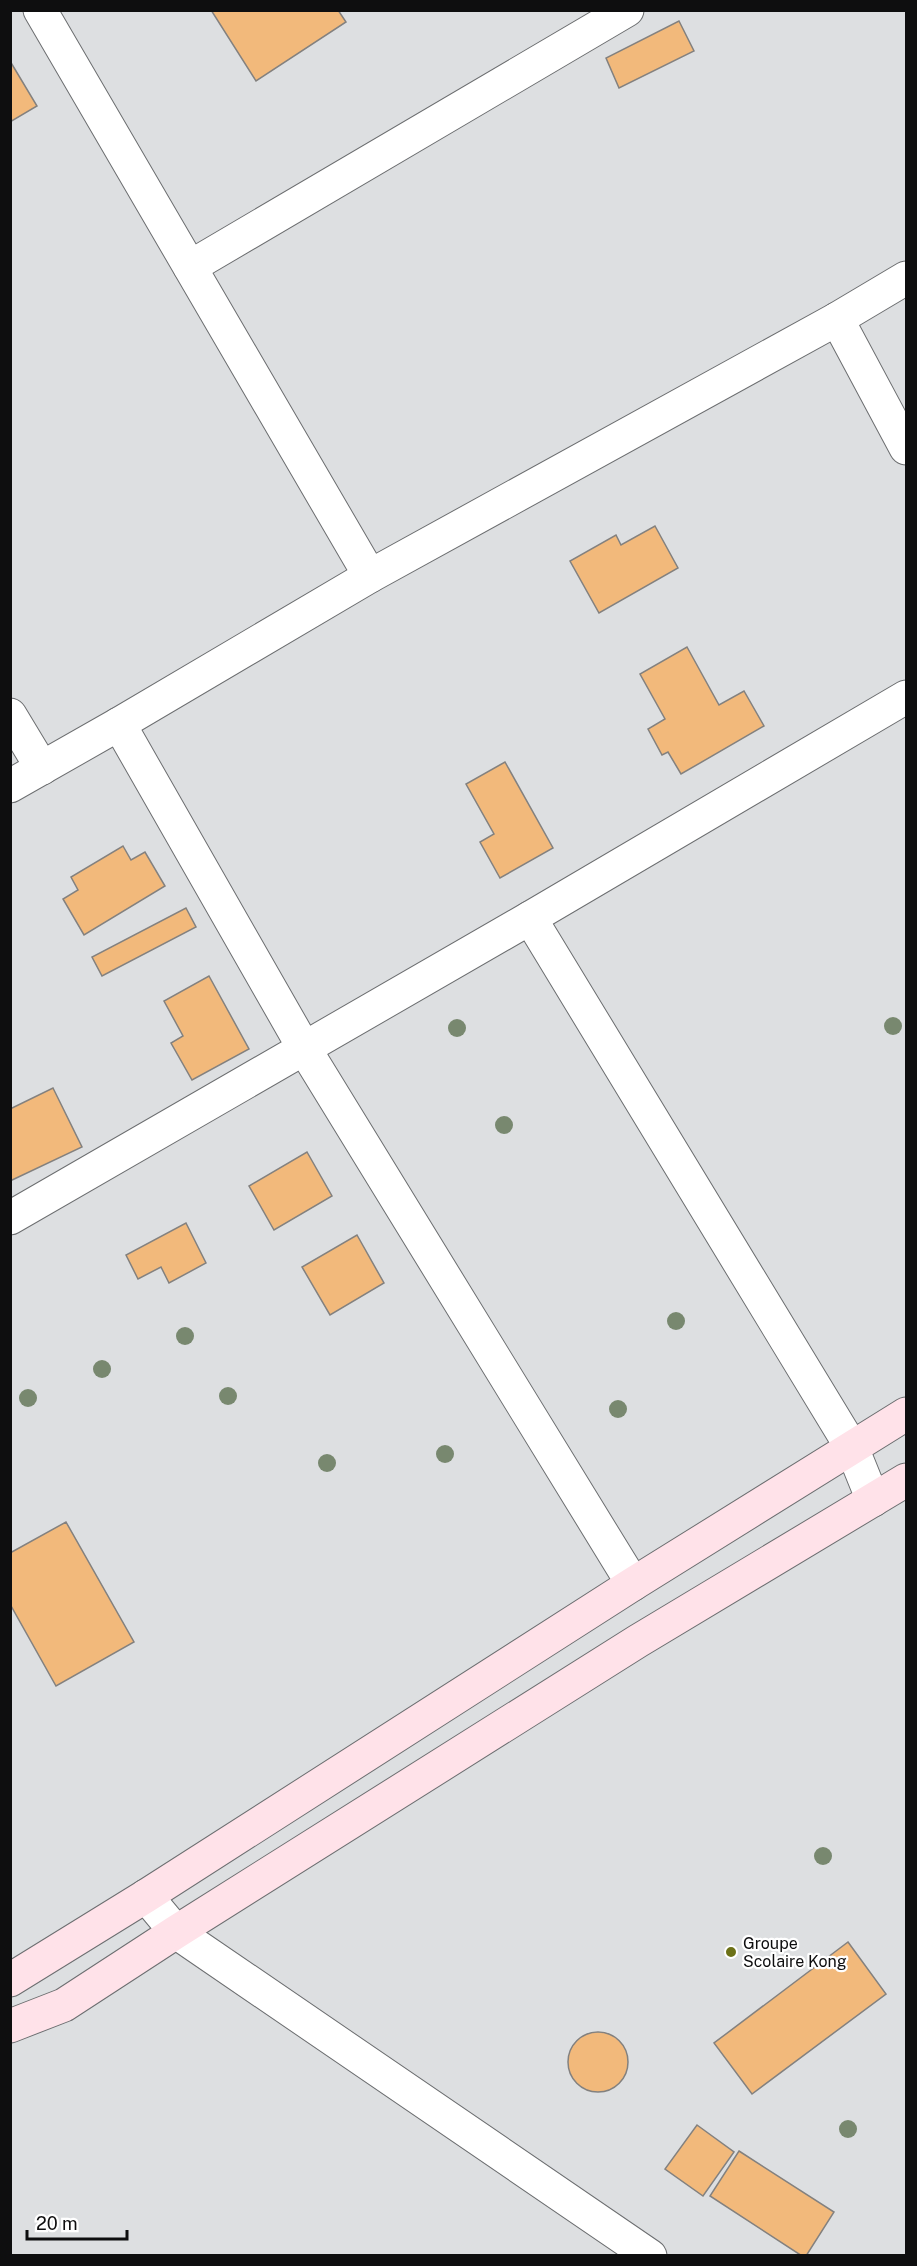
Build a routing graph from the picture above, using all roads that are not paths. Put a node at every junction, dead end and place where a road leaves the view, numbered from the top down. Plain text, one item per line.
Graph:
1 (40, 10) edge
2 (627, 10) edge
3 (190, 267) junction
4 (906, 278) edge
5 (837, 319) junction
6 (906, 448) edge
7 (370, 576) junction
8 (906, 697) edge
9 (10, 715) edge
10 (119, 724) junction
11 (42, 768) junction
12 (10, 786) edge
13 (530, 918) junction
14 (304, 1048) junction
15 (10, 1218) edge
16 (906, 1414) edge
17 (852, 1448) junction
18 (906, 1480) edge
19 (873, 1500) junction
20 (633, 1584) junction
21 (146, 1896) junction
22 (176, 1932) junction
23 (10, 1980) edge
24 (10, 2026) edge
25 (650, 2256) edge

1 - 3 street
2 - 3 street
3 - 7 street
4 - 5 street
5 - 6 street
5 - 7 street
7 - 10 street
8 - 13 street
9 - 11 street
10 - 11 street
10 - 14 street
11 - 12 street
13 - 14 street
13 - 17 street
14 - 15 street
14 - 20 street
16 - 17 main road
17 - 19 street
17 - 20 main road
18 - 19 main road
19 - 22 main road
20 - 21 main road
21 - 22 street
21 - 23 main road
22 - 24 main road
22 - 25 street

